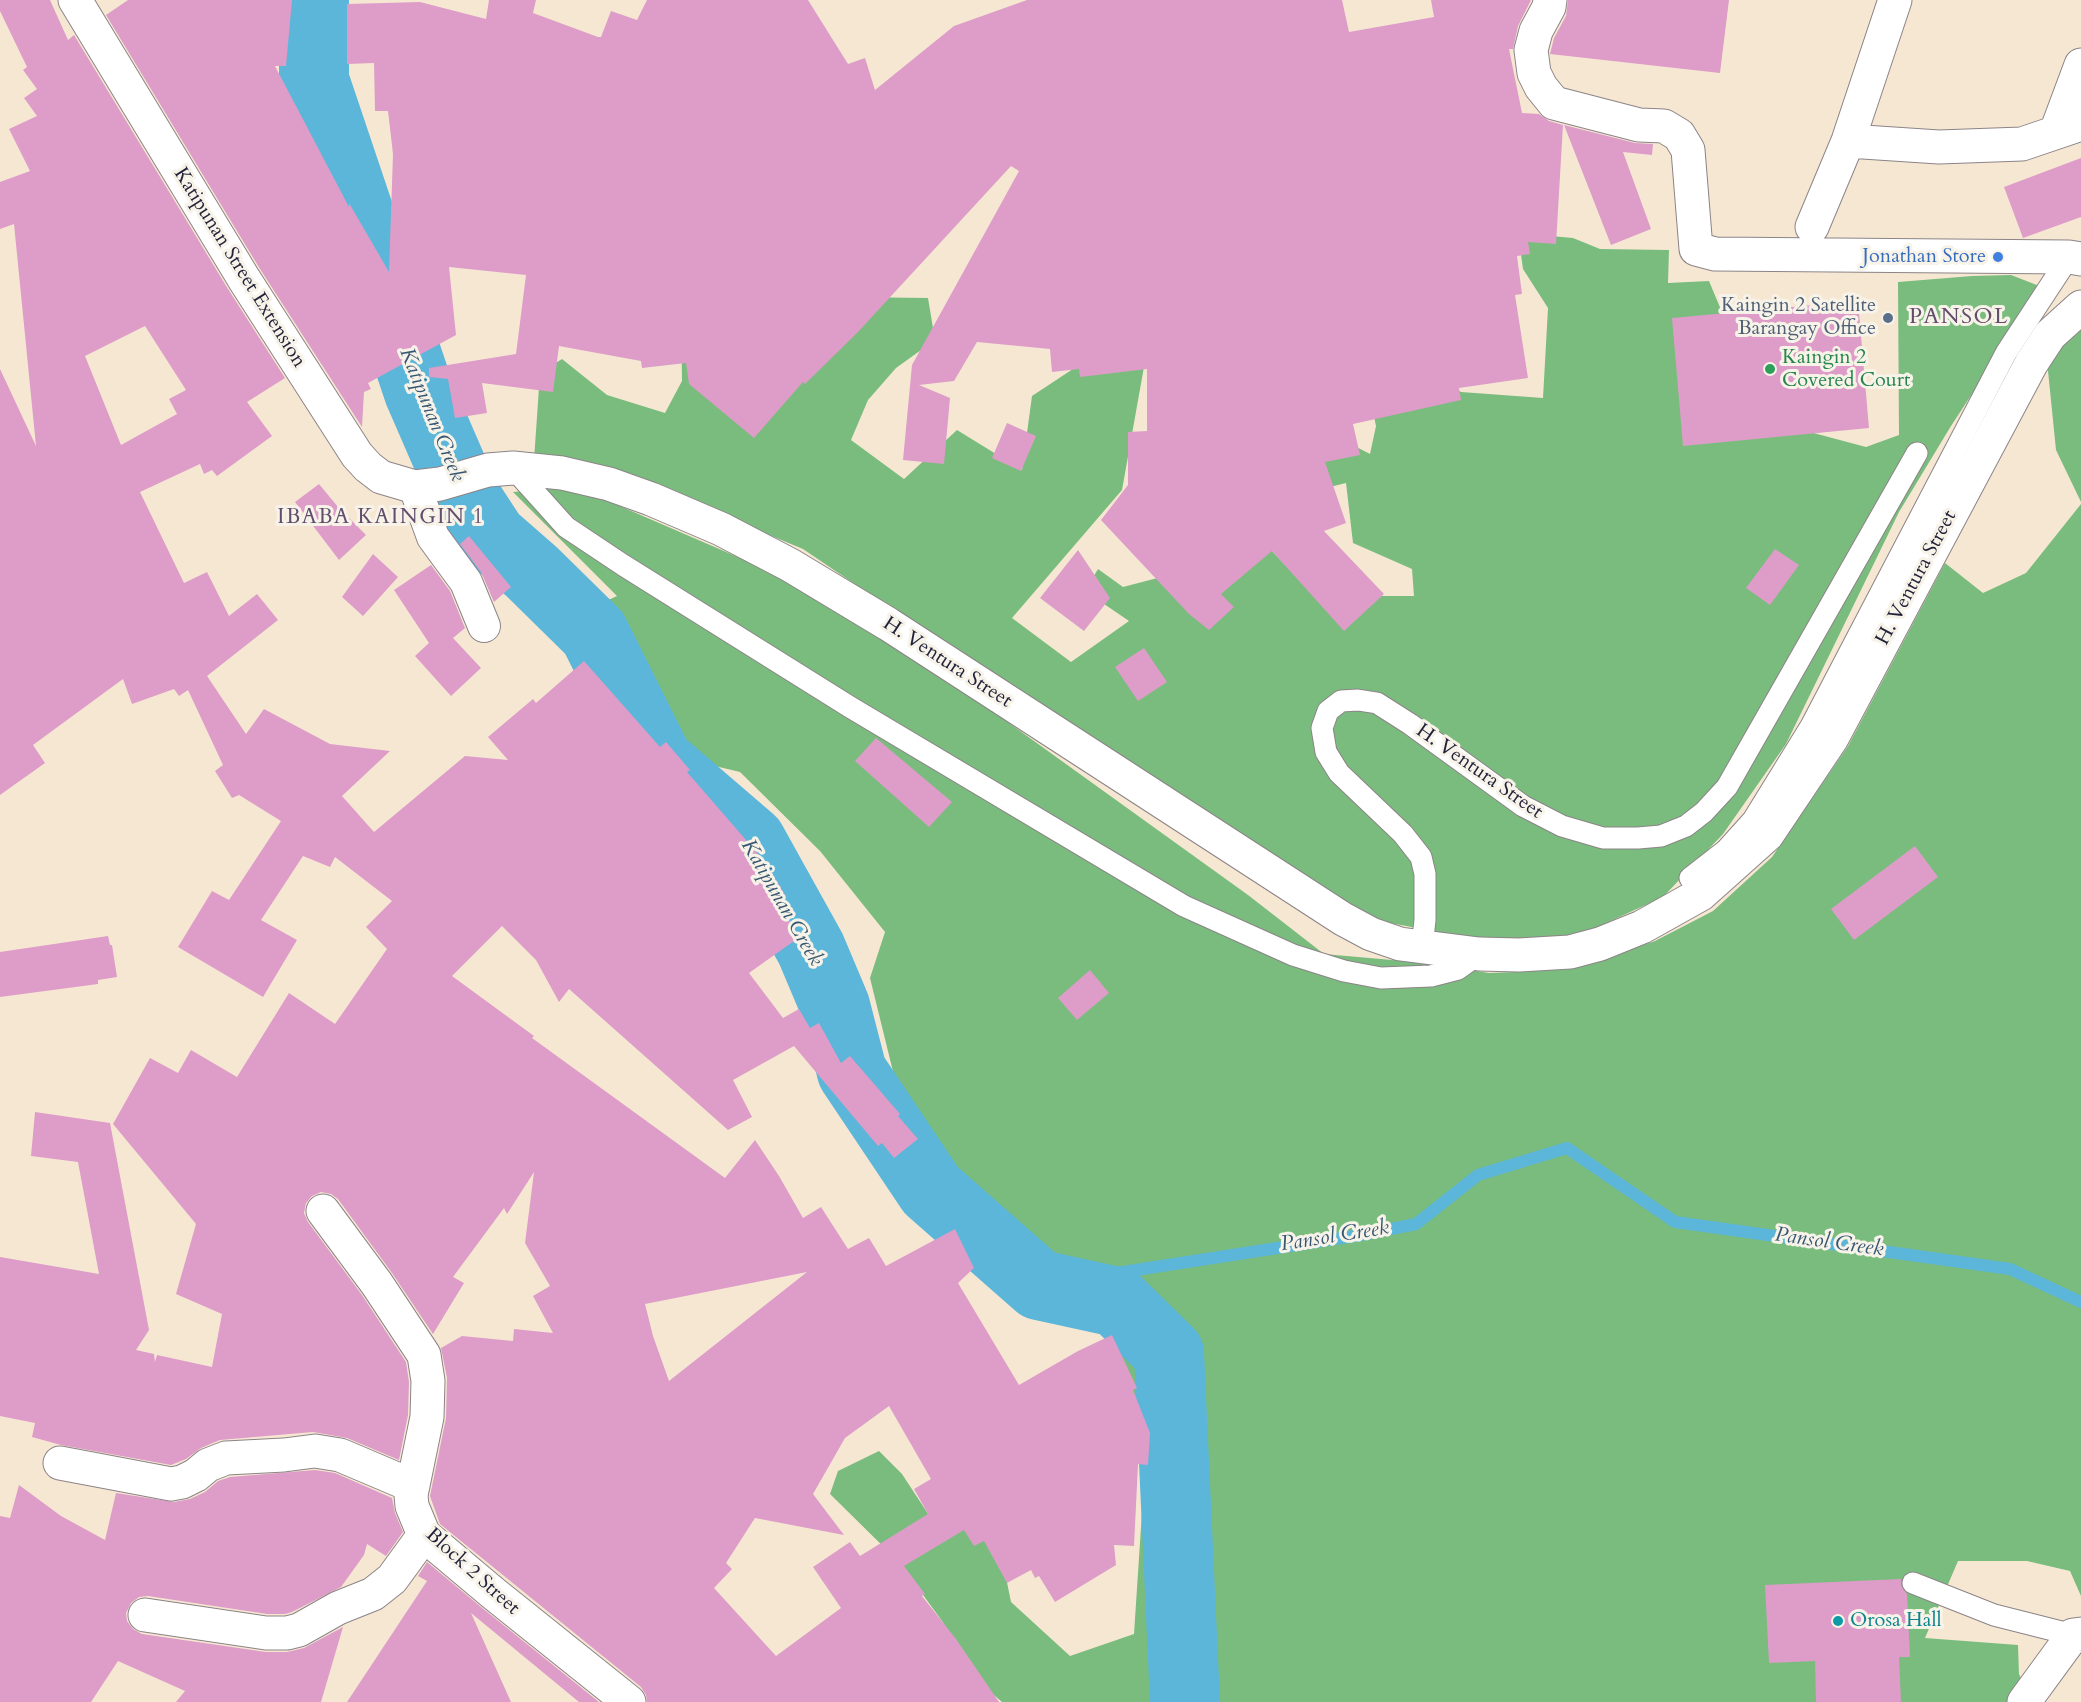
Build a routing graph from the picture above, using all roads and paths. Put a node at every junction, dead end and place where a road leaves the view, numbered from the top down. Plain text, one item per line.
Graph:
1 (75, 0) edge
2 (1550, 0) edge
3 (1895, 0) edge
4 (2081, 65) edge
5 (2068, 128) edge
6 (1848, 141) junction
7 (1812, 227) dead end
8 (2075, 258) edge
9 (2081, 307) edge
10 (1917, 453) dead end
11 (501, 469) junction
12 (427, 486) junction
13 (484, 626) dead end
14 (1690, 878) dead end
15 (1422, 947) junction
16 (1479, 954) junction
17 (323, 1211) dead end
18 (60, 1463) dead end
19 (413, 1486) junction
20 (424, 1535) junction
21 (1913, 1583) dead end
22 (145, 1615) dead end
23 (2077, 1634) edge
24 (629, 1702) edge
25 (2024, 1702) edge

1 - 12 street, Katipunan Street Extension
2 - 8 street
3 - 6 street
4 - 5 street
5 - 6 street
6 - 7 street
8 - 14 lane
9 - 16 street, H. Ventura Street
10 - 15 lane, H. Ventura Street
11 - 12 street, H. Ventura Street
11 - 15 street, H. Ventura Street
11 - 16 lane
12 - 13 street
15 - 16 street, H. Ventura Street
17 - 19 street, Block 2 Street
18 - 19 street
19 - 20 street, Block 2 Street
20 - 22 street
20 - 24 street, Block 2 Street
21 - 23 lane
23 - 25 street

